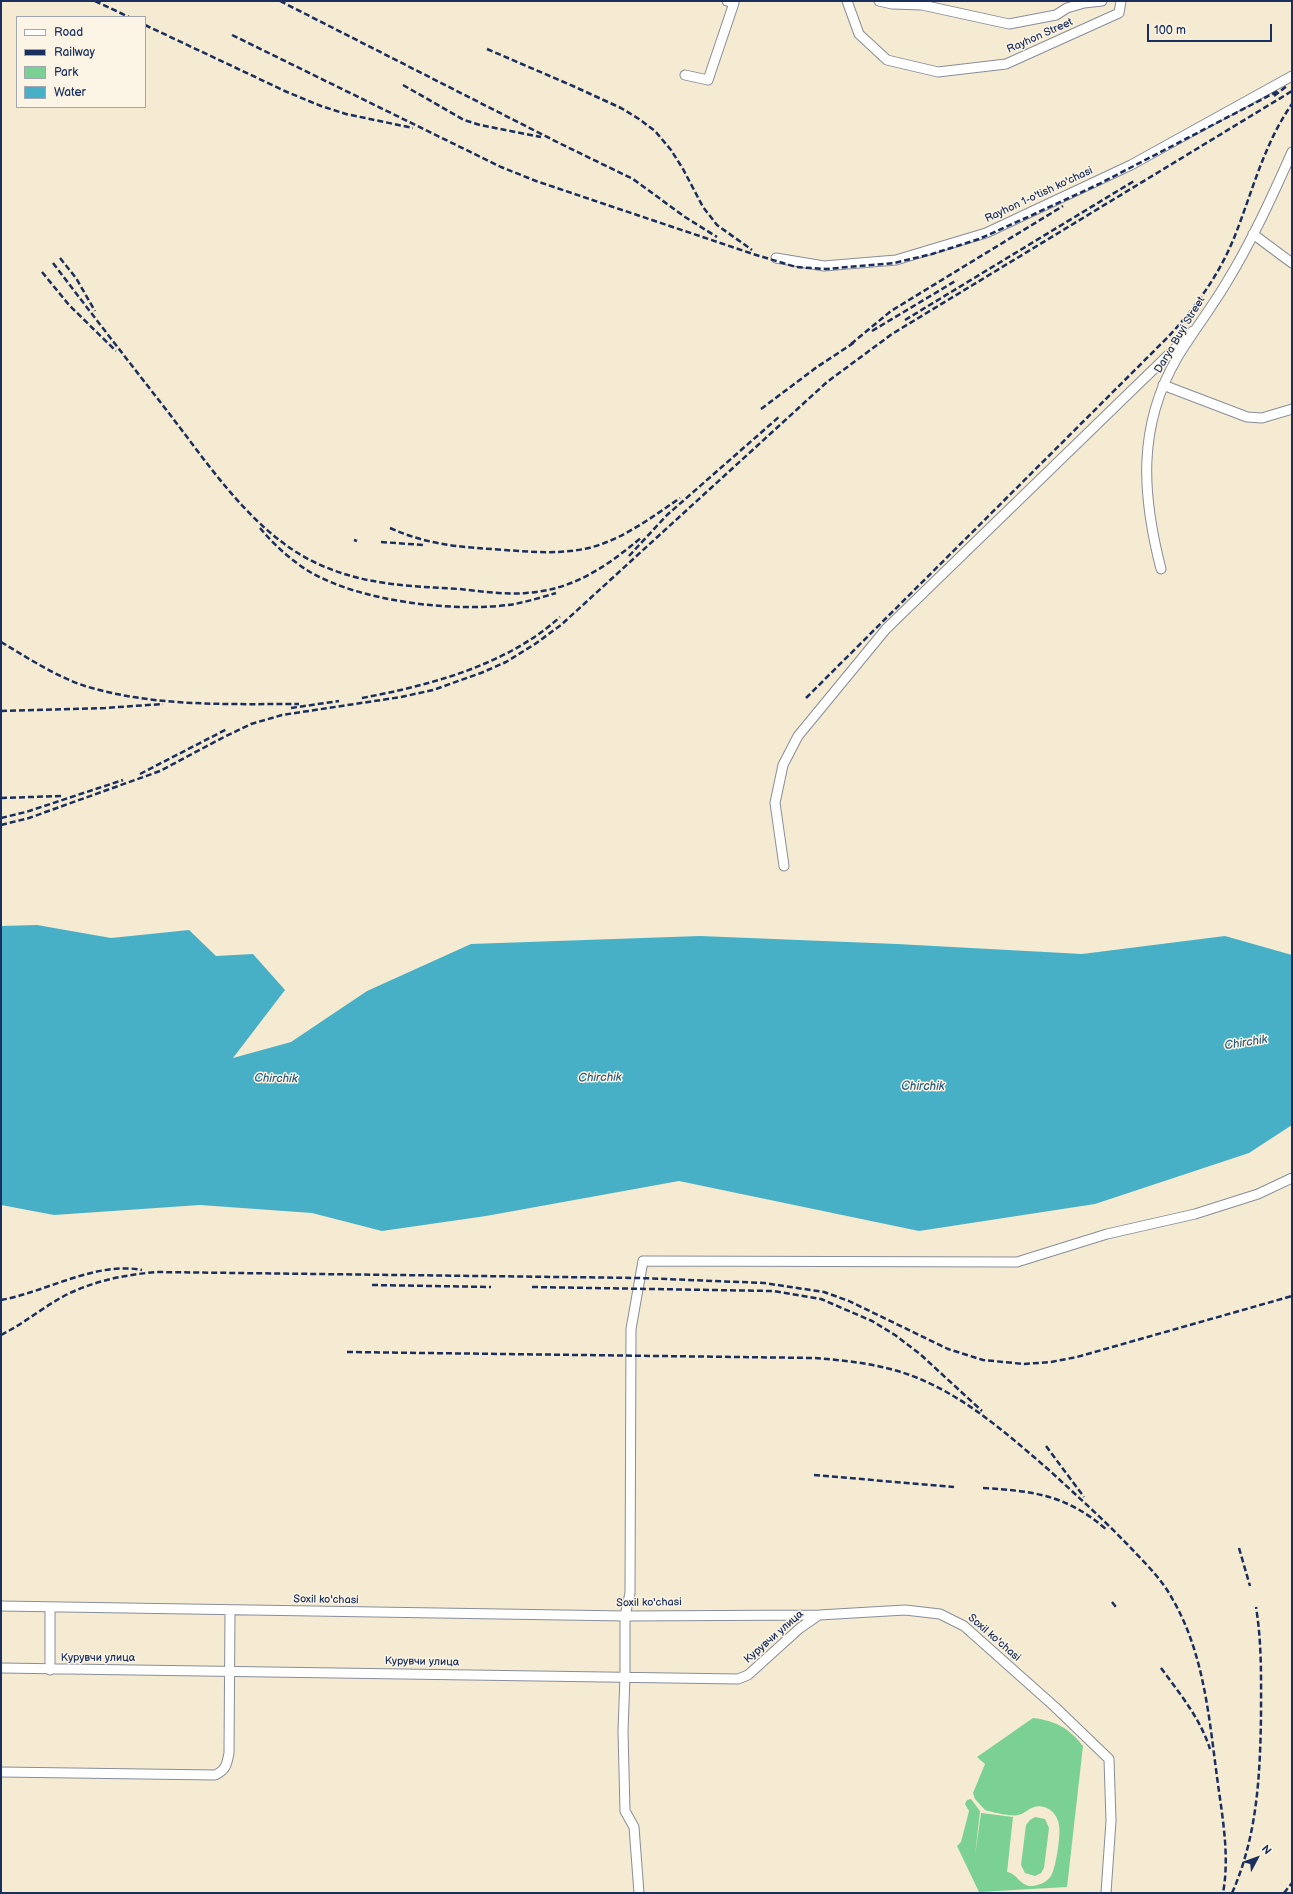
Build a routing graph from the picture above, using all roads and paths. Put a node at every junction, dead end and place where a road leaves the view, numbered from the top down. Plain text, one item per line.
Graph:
1 (727, 1) edge
2 (846, 1) edge
3 (879, 1) edge
4 (1102, 1) edge
5 (1121, 1) edge
6 (685, 75) dead end
7 (1292, 76) edge
8 (1292, 152) edge
9 (1253, 234) junction
10 (776, 258) dead end
11 (1292, 263) edge
12 (1193, 331) junction
13 (1164, 385) junction
14 (1292, 409) edge
15 (1161, 569) dead end
16 (784, 866) dead end
17 (1292, 1178) edge
18 (1, 1606) edge
19 (50, 1607) junction
20 (230, 1611) junction
21 (819, 1615) junction
22 (625, 1616) junction
23 (1, 1668) edge
24 (50, 1670) junction
25 (229, 1671) junction
26 (626, 1677) junction
27 (1, 1772) edge
28 (640, 1893) edge
29 (1106, 1893) edge

1 - 6 street
2 - 5 street, Rayhon Street
3 - 4 street
7 - 10 street, Rayhon 1-o'tish ko'chasi
8 - 9 street, Darya Buyi Street
9 - 11 street
9 - 12 street, Darya Buyi Street
12 - 13 street, Darya Buyi Street
12 - 16 street
13 - 14 street
13 - 15 street, Darya Buyi Street
17 - 22 street
18 - 19 street, Soxil ko'chasi
19 - 20 street, Soxil ko'chasi
19 - 24 street
20 - 22 street, Soxil ko'chasi
20 - 25 street
21 - 22 street, Soxil ko'chasi
21 - 26 street, Курувчи улица
21 - 29 street, Soxil ko'chasi
22 - 26 street
23 - 24 street, Курувчи улица
24 - 25 street, Курувчи улица
25 - 26 street, Курувчи улица
25 - 27 street
26 - 28 street

